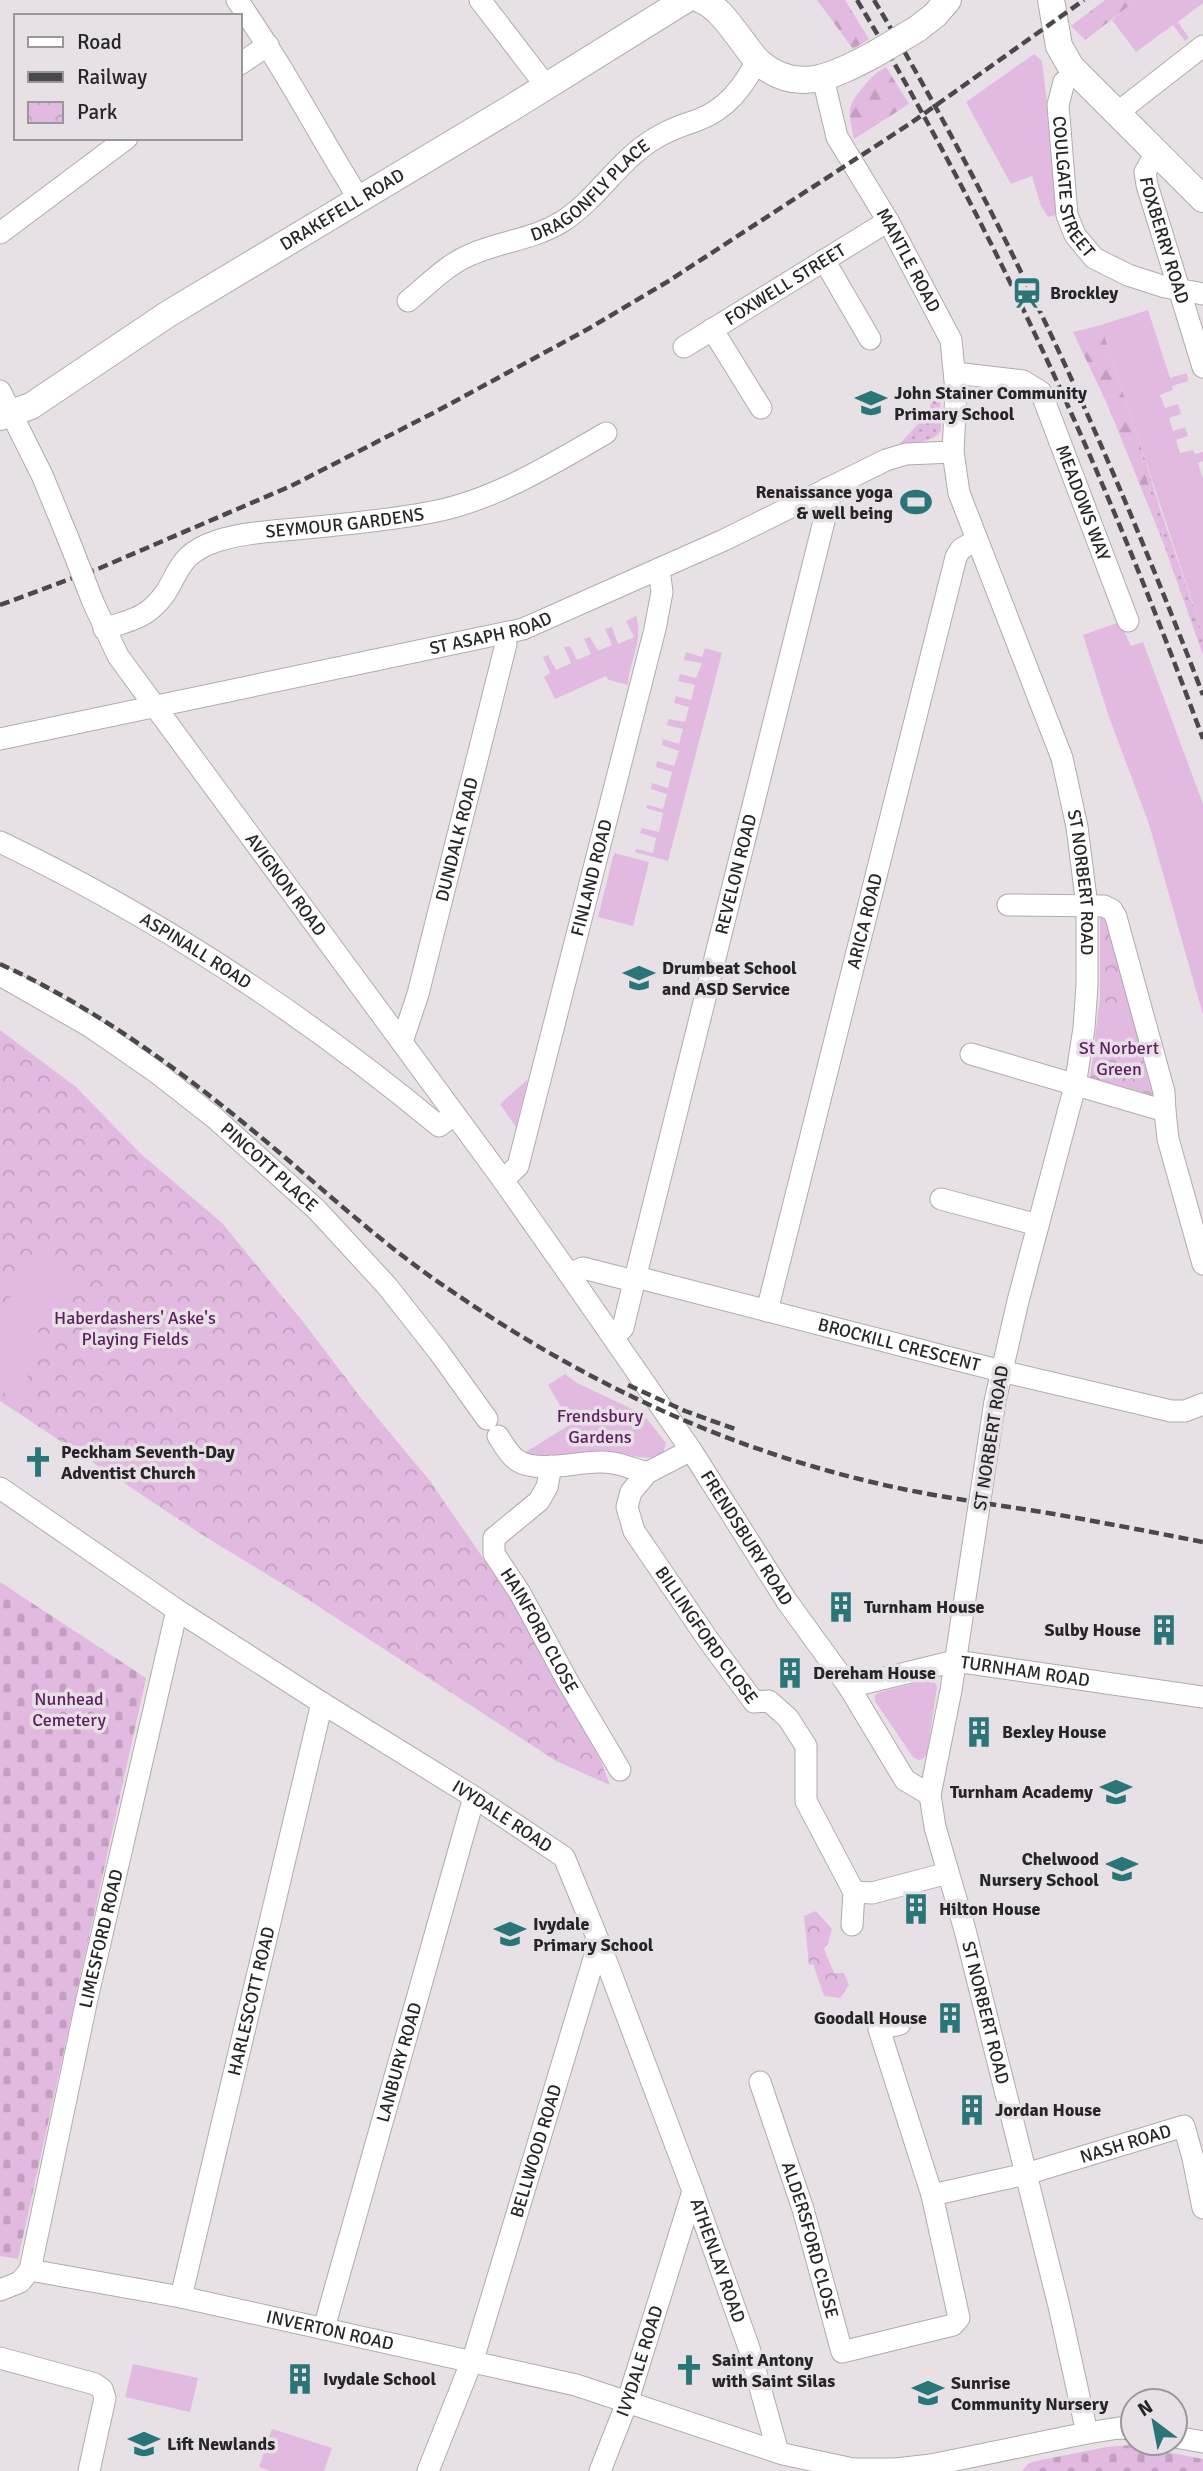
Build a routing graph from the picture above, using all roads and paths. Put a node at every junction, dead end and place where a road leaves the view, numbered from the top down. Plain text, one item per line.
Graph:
1 (237, 0) edge
2 (480, 0) edge
3 (685, 0) edge
4 (701, 0) edge
5 (948, 0) edge
6 (1051, 0) edge
7 (268, 45) junction
8 (1203, 46) edge
9 (757, 61) junction
10 (242, 63) edge
11 (823, 78) junction
12 (1064, 82) dead end
13 (546, 86) junction
14 (1117, 113) junction
15 (124, 140) edge
16 (1156, 153) junction
17 (359, 199) junction
18 (1203, 199) edge
19 (888, 221) junction
20 (0, 233) edge
21 (824, 260) junction
22 (1178, 288) junction
23 (1203, 294) edge
24 (408, 301) dead end
25 (712, 329) junction
26 (870, 339) dead end
27 (684, 347) dead end
28 (1203, 367) edge
29 (955, 373) junction
30 (4, 407) edge
31 (761, 408) dead end
32 (606, 433) dead end
33 (953, 452) junction
34 (827, 489) junction
35 (976, 540) junction
36 (659, 569) junction
37 (1128, 621) dead end
38 (104, 629) junction
39 (505, 634) junction
40 (156, 707) junction
41 (0, 738) edge
42 (0, 842) edge
43 (1008, 905) dead end
44 (1087, 906) junction
45 (0, 975) edge
46 (405, 1046) junction
47 (971, 1054) dead end
48 (380, 1077) junction
49 (1075, 1086) junction
50 (1165, 1111) junction
51 (447, 1120) junction
52 (503, 1180) junction
53 (941, 1199) dead end
54 (1038, 1225) junction
55 (1203, 1264) edge
56 (569, 1274) junction
57 (635, 1279) junction
58 (767, 1311) junction
59 (613, 1338) junction
60 (1001, 1371) junction
61 (1203, 1404) edge
62 (691, 1450) junction
63 (551, 1466) junction
64 (647, 1473) junction
65 (0, 1488) edge
66 (177, 1610) junction
67 (955, 1661) junction
68 (849, 1687) junction
69 (1203, 1697) edge
70 (321, 1703) junction
71 (620, 1770) dead end
72 (930, 1795) junction
73 (474, 1797) junction
74 (948, 1873) junction
75 (854, 1892) junction
76 (852, 1925) dead end
77 (600, 1942) junction
78 (900, 2024) dead end
79 (760, 2082) dead end
80 (1198, 2156) edge
81 (1026, 2174) junction
82 (692, 2191) junction
83 (932, 2195) junction
84 (1203, 2208) edge
85 (30, 2270) junction
86 (0, 2290) edge
87 (181, 2297) junction
88 (324, 2328) junction
89 (0, 2358) edge
90 (472, 2361) junction
91 (628, 2400) junction
92 (1119, 2428) edge
93 (1087, 2433) junction
94 (782, 2459) edge
95 (1001, 2461) edge
96 (89, 2471) edge
97 (428, 2471) edge
98 (600, 2471) edge

1 - 7 street
2 - 13 street
3 - 13 main road, DRAKEFELL ROAD
4 - 9 main road
5 - 11 main road, bridge
6 - 14 main road
7 - 10 street
7 - 17 street
8 - 14 street
9 - 11 main road
9 - 24 street, DRAGONFLY PLACE
11 - 19 street, MANTLE ROAD
12 - 22 street, COULGATE STREET
13 - 17 main road, DRAKEFELL ROAD
14 - 16 main road
15 - 20 street
16 - 18 main road
16 - 22 street, FOXBERRY ROAD
17 - 30 main road, DRAKEFELL ROAD
19 - 21 street, FOXWELL STREET
19 - 29 street, MANTLE ROAD
21 - 25 street, FOXWELL STREET
21 - 26 street
22 - 23 street, COULGATE STREET
22 - 28 street, FOXBERRY ROAD
25 - 27 street, FOXWELL STREET
25 - 31 street
29 - 33 street, MANTLE ROAD
29 - 37 street, MEADOWS WAY
30 - 38 street, AVIGNON ROAD, bridge
32 - 38 street, SEYMOUR GARDENS
33 - 34 street, ST ASAPH ROAD
33 - 35 street, ST NORBERT ROAD
34 - 36 street, ST ASAPH ROAD
34 - 57 street, REVELON ROAD
35 - 44 street, ST NORBERT ROAD
35 - 58 street, ARICA ROAD
36 - 39 street, ST ASAPH ROAD
36 - 52 street, FINLAND ROAD
38 - 40 street, AVIGNON ROAD
39 - 40 street, ST ASAPH ROAD
39 - 46 street, DUNDALK ROAD
40 - 41 street, ST ASAPH ROAD
40 - 46 street, AVIGNON ROAD
42 - 48 street, ASPINALL ROAD
43 - 44 street
44 - 49 street, ST NORBERT ROAD
44 - 50 street
45 - 63 street, PINCOTT PLACE
46 - 48 street
46 - 51 street, AVIGNON ROAD
47 - 49 street
48 - 51 street, ASPINALL ROAD
49 - 50 street
49 - 54 street, ST NORBERT ROAD
50 - 55 street
51 - 52 street, AVIGNON ROAD
52 - 56 street, AVIGNON ROAD
53 - 54 street
54 - 60 street, ST NORBERT ROAD
56 - 57 street
56 - 59 street, FRENDSBURY ROAD
57 - 58 street, BROCKILL CRESCENT
57 - 59 street, REVELON ROAD
58 - 60 street, BROCKILL CRESCENT
59 - 62 street, FRENDSBURY ROAD
60 - 61 street, BROCKILL CRESCENT
60 - 67 street, ST NORBERT ROAD
62 - 64 street, BILLINGFORD CLOSE
62 - 68 street, FRENDSBURY ROAD
63 - 64 street, PINCOTT PLACE
63 - 71 street, HAINFORD CLOSE
64 - 75 street, BILLINGFORD CLOSE
65 - 66 street, IVYDALE ROAD
66 - 70 street, IVYDALE ROAD
66 - 85 street, LIMESFORD ROAD
67 - 68 street, TURNHAM ROAD
67 - 69 street, TURNHAM ROAD
67 - 72 street, ST NORBERT ROAD
68 - 72 street, FRENDSBURY ROAD
70 - 73 street, IVYDALE ROAD
70 - 87 street, HARLESCOTT ROAD
72 - 74 street, ST NORBERT ROAD
73 - 77 street, IVYDALE ROAD
73 - 88 street, LANBURY ROAD
74 - 75 street
74 - 81 street, ST NORBERT ROAD
75 - 76 street
77 - 82 street, IVYDALE ROAD
77 - 90 street, BELLWOOD ROAD
78 - 83 street
79 - 83 street, ALDERSFORD CLOSE
80 - 81 street, NASH ROAD
80 - 84 street, NASH ROAD
81 - 83 street
81 - 93 street, ST NORBERT ROAD
82 - 91 street, IVYDALE ROAD
82 - 94 street, ATHENLAY ROAD
85 - 86 street
85 - 87 street, INVERTON ROAD
87 - 88 street, INVERTON ROAD
88 - 90 street, INVERTON ROAD
89 - 96 street
90 - 91 street, INVERTON ROAD
90 - 97 street, BELLWOOD ROAD
91 - 94 street, INVERTON ROAD
91 - 98 street, IVYDALE ROAD
92 - 93 street, INVERTON ROAD
93 - 95 street, INVERTON ROAD
94 - 95 street, INVERTON ROAD

